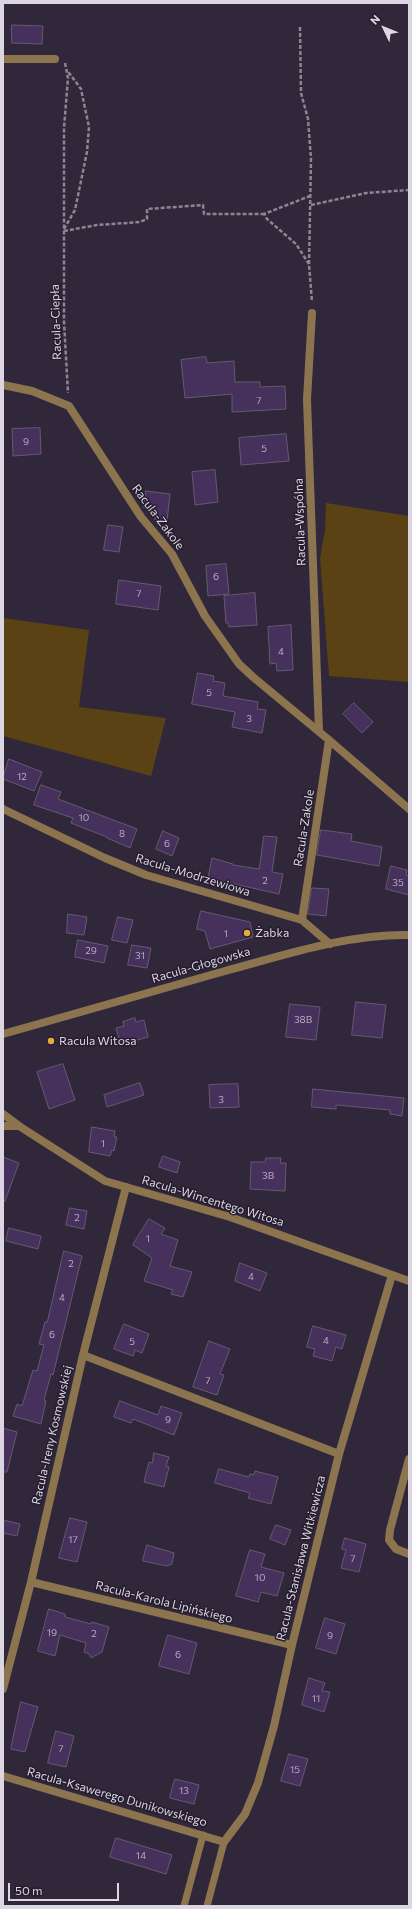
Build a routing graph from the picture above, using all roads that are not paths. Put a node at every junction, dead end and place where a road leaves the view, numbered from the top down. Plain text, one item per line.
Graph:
1 (3, 59) edge
2 (55, 59) dead end
3 (312, 313) road end
4 (3, 385) edge
5 (319, 731) junction
6 (329, 740) junction
7 (3, 809) edge
8 (409, 809) edge
9 (302, 920) junction
10 (409, 935) edge
11 (330, 944) junction
12 (3, 1034) edge
13 (3, 1114) edge
14 (3, 1126) edge
15 (19, 1126) junction
16 (126, 1187) junction
17 (392, 1275) junction
18 (409, 1281) edge
19 (83, 1355) junction
20 (339, 1454) junction
21 (409, 1458) edge
22 (409, 1554) edge
23 (31, 1582) junction
24 (292, 1645) junction
25 (3, 1688) edge
26 (3, 1776) edge
27 (203, 1835) junction
28 (224, 1842) junction
29 (184, 1906) edge
30 (207, 1906) edge

1 - 2 street
3 - 5 street, Racula-Wspólna
4 - 5 street, Racula-Zakole
5 - 6 street, Racula-Zakole
6 - 8 street, Racula-Zakole
6 - 9 street, Racula-Zakole
7 - 9 street, Racula-Modrzewiowa
9 - 11 street, Racula-Modrzewiowa
10 - 11 street, Racula-Głogowska
11 - 12 street, Racula-Głogowska
13 - 15 street, Racula-Wincentego Witosa
14 - 15 street
15 - 16 street, Racula-Wincentego Witosa
16 - 17 street, Racula-Wincentego Witosa
16 - 19 street, Racula-Ireny Kosmowskiej
17 - 18 street, Racula-Wincentego Witosa
17 - 20 street, Racula-Stanisława Witkiewicza
19 - 20 street
19 - 23 street, Racula-Ireny Kosmowskiej
20 - 24 street, Racula-Stanisława Witkiewicza
21 - 22 street
23 - 24 street, Racula-Karola Lipińskiego
23 - 25 street, Racula-Ireny Kosmowskiej
24 - 28 street, Racula-Stanisława Witkiewicza
26 - 27 street, Racula-Ksawerego Dunikowskiego
27 - 28 street, Racula-Ksawerego Dunikowskiego
27 - 29 lane
28 - 30 lane

